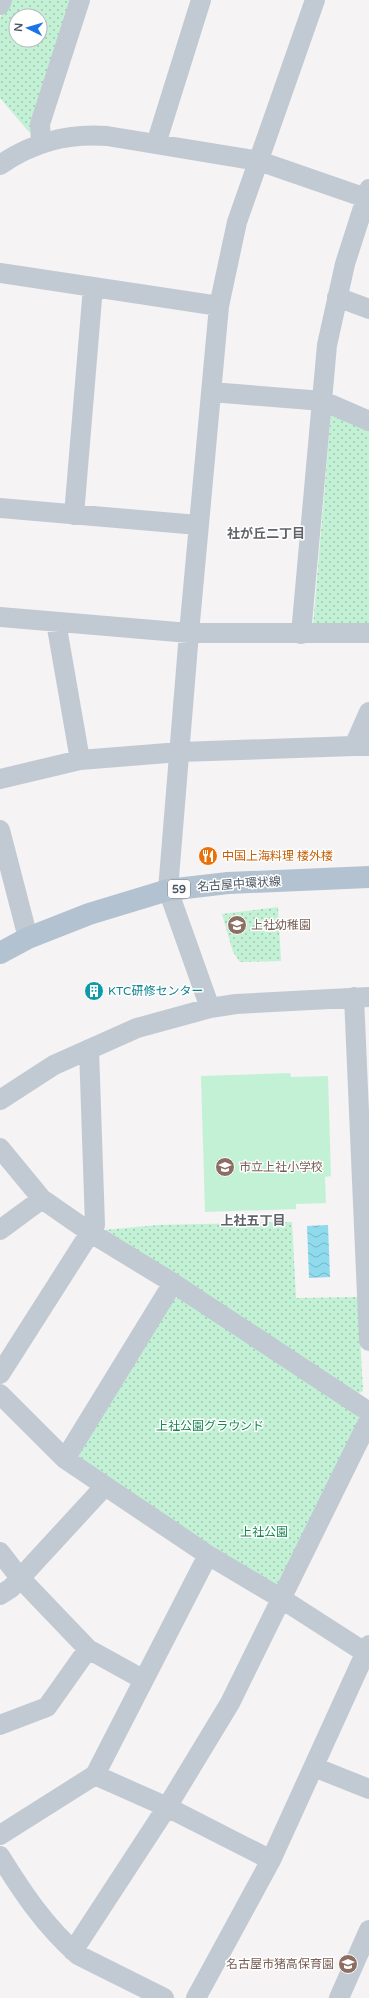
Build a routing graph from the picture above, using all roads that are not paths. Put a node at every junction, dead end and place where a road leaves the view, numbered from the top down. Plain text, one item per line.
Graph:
1 (2, 0) edge
2 (80, 0) edge
3 (201, 0) edge
4 (314, 0) edge
5 (0, 5) edge
6 (40, 144) junction
7 (156, 144) junction
8 (259, 161) junction
9 (0, 165) edge
10 (368, 196) edge
11 (0, 273) edge
12 (93, 287) junction
13 (337, 298) junction
14 (219, 306) junction
15 (369, 309) edge
16 (211, 392) junction
17 (323, 401) junction
18 (369, 421) edge
19 (0, 508) edge
20 (74, 515) junction
21 (198, 525) junction
22 (0, 617) edge
23 (56, 622) junction
24 (189, 633) junction
25 (369, 633) edge
26 (301, 634) junction
27 (369, 712) edge
28 (361, 746) edge
29 (180, 752) junction
30 (80, 760) junction
31 (0, 779) edge
32 (0, 831) edge
33 (369, 877) edge
34 (168, 890) junction
35 (28, 938) junction
36 (0, 953) edge
37 (362, 997) edge
38 (210, 1008) junction
39 (90, 1049) junction
40 (0, 1100) edge
41 (0, 1148) edge
42 (42, 1199) junction
43 (0, 1230) edge
44 (91, 1233) junction
45 (173, 1283) junction
46 (369, 1341) edge
47 (0, 1374) edge
48 (0, 1394) edge
49 (369, 1412) edge
50 (369, 1420) edge
51 (65, 1459) junction
52 (105, 1486) junction
53 (0, 1552) edge
54 (208, 1555) junction
55 (20, 1578) junction
56 (0, 1595) edge
57 (282, 1599) junction
58 (88, 1649) junction
59 (368, 1651) edge
60 (144, 1680) junction
61 (0, 1725) edge
62 (314, 1767) junction
63 (95, 1776) junction
64 (369, 1789) edge
65 (167, 1807) junction
66 (0, 1835) edge
67 (0, 1856) edge
68 (271, 1860) junction
69 (369, 1930) edge
70 (73, 1951) junction
71 (164, 1998) edge
72 (196, 1998) edge
73 (339, 1998) edge

1 - 5 street
2 - 6 street
3 - 7 street
4 - 8 street
6 - 7 street
6 - 9 street
7 - 8 street
8 - 10 street
8 - 14 street
10 - 13 street
11 - 12 street
12 - 14 street
12 - 20 street
13 - 15 street
13 - 17 street
14 - 16 street
16 - 17 street
16 - 21 street
17 - 18 street
17 - 26 street
19 - 20 street
20 - 21 street
21 - 24 street
22 - 23 street
23 - 24 street
23 - 30 street
24 - 26 street
24 - 29 street
25 - 26 street
27 - 28 street
28 - 29 street
29 - 30 street
29 - 34 street
30 - 31 street
32 - 35 street
33 - 34 main road, 名古屋中環状線 / 59
34 - 35 main road, 名古屋中環状線 / 59
34 - 38 street
35 - 36 main road, 名古屋中環状線 / 59
37 - 38 street
37 - 46 street
38 - 39 street
39 - 40 street
39 - 44 street
41 - 42 street
42 - 43 street
42 - 44 street
44 - 45 street
44 - 47 street
45 - 49 street
45 - 51 street
48 - 51 street
50 - 57 street
51 - 52 street
52 - 54 street
52 - 55 street
53 - 55 street
54 - 57 street
54 - 60 street
55 - 56 street
55 - 58 street
57 - 59 street
57 - 65 street
58 - 60 street
58 - 61 street
59 - 62 street
60 - 63 street
62 - 64 street
62 - 68 street
63 - 65 street
63 - 66 street
65 - 68 street
65 - 70 street
67 - 70 street
68 - 72 street
69 - 73 street
70 - 71 street

